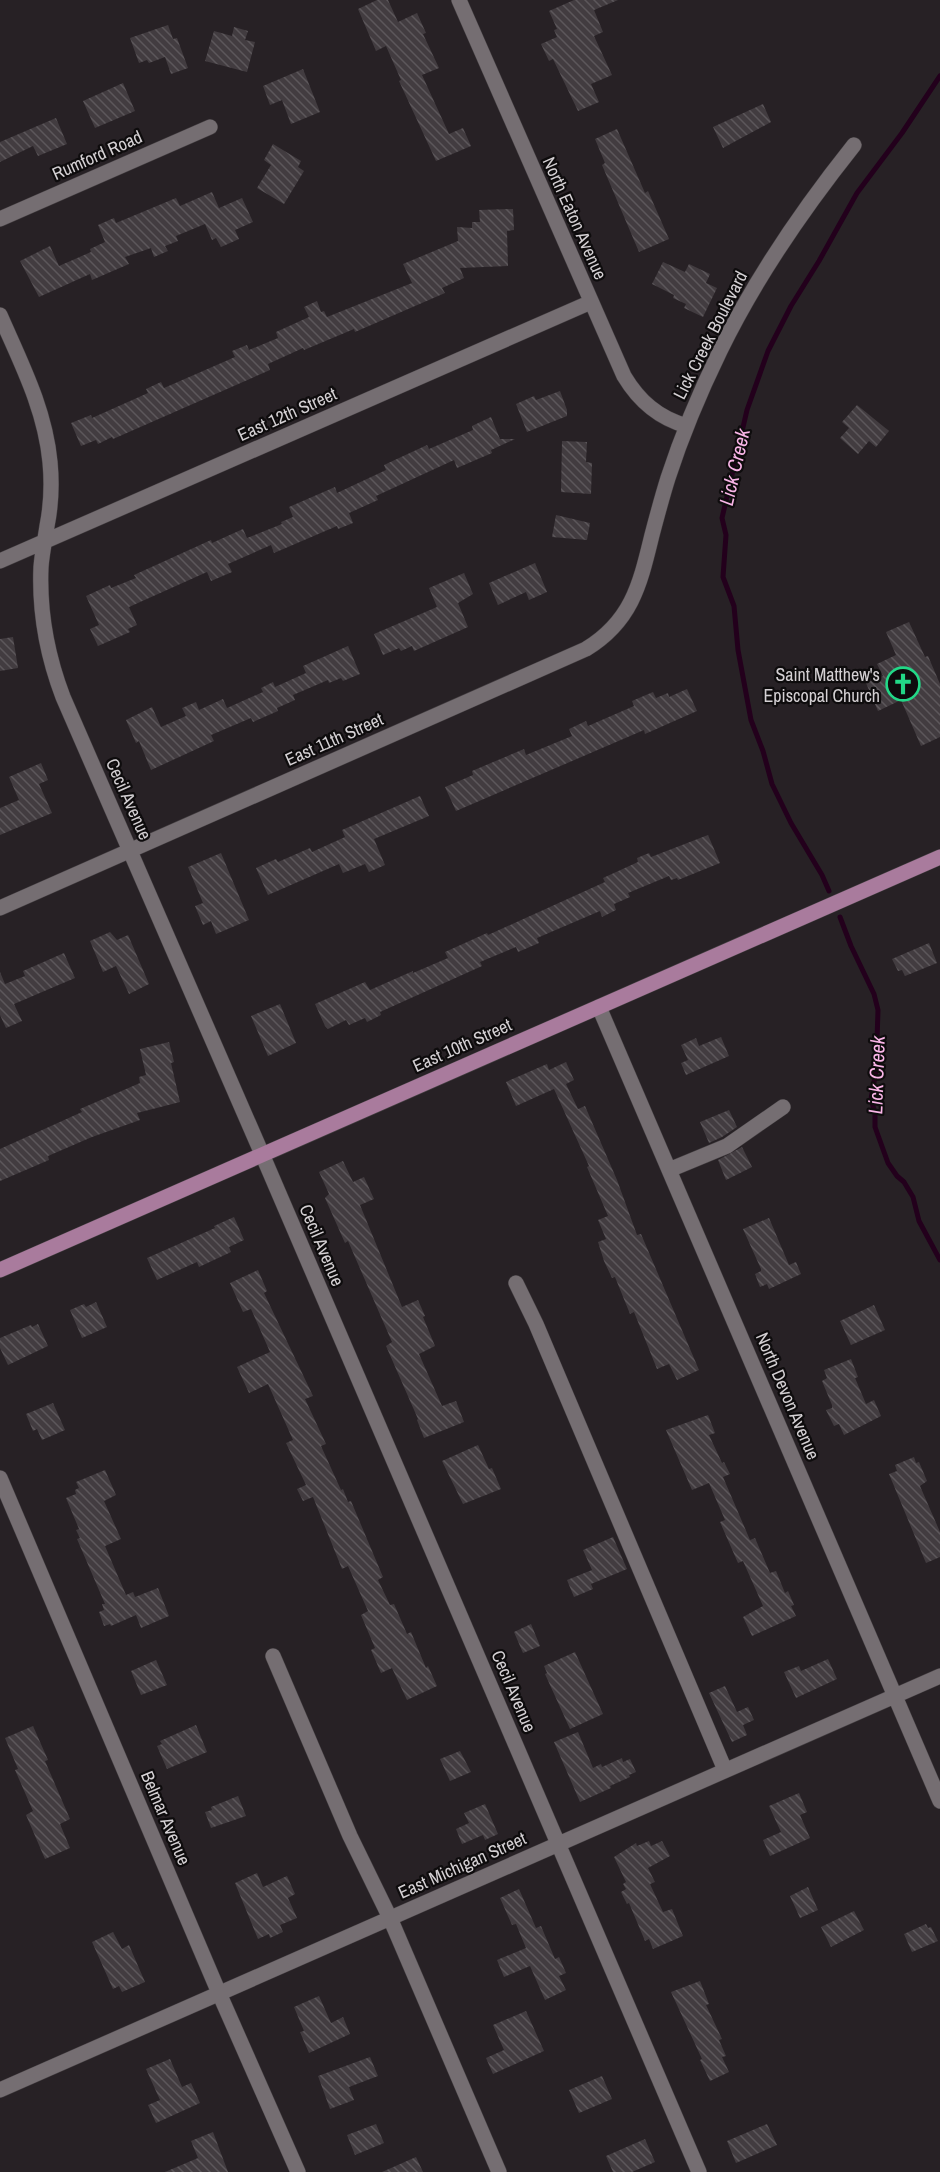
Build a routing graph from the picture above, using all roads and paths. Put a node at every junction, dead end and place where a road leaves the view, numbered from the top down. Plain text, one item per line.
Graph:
1 (459, 0) edge
2 (210, 127) dead end
3 (854, 145) dead end
4 (0, 219) edge
5 (591, 302) junction
6 (0, 315) edge
7 (687, 426) junction
8 (44, 542) junction
9 (0, 561) edge
10 (645, 564) joint
11 (130, 850) junction
12 (939, 861) edge
13 (0, 908) edge
14 (599, 1007) junction
15 (783, 1107) dead end
16 (262, 1154) junction
17 (669, 1170) junction
18 (0, 1270) edge
19 (516, 1283) dead end
20 (0, 1478) edge
21 (273, 1656) dead end
22 (940, 1676) edge
23 (895, 1696) junction
24 (724, 1770) junction
25 (940, 1801) edge
26 (558, 1844) junction
27 (390, 1918) junction
28 (219, 1993) junction
29 (0, 2090) edge
30 (298, 2172) edge
31 (499, 2172) edge
32 (699, 2172) edge

1 - 5 street, North Eaton Avenue
2 - 4 street, Rumford Road
3 - 7 street, Lick Creek Boulevard
5 - 7 street, North Eaton Avenue
5 - 8 street, East 12th Street
6 - 8 street, Cecil Avenue
7 - 10 street, Lick Creek Boulevard
8 - 9 street, East 12th Street
8 - 11 street, Cecil Avenue
10 - 11 street, East 11th Street
11 - 13 street, East 11th Street
11 - 16 street, Cecil Avenue
12 - 14 main road, East 10th Street
14 - 16 main road, East 10th Street
14 - 17 street, North Devon Avenue
15 - 17 street
16 - 18 main road, East 10th Street
16 - 26 street, Cecil Avenue
17 - 23 street, North Devon Avenue
19 - 24 street
20 - 28 street, Belmar Avenue
21 - 27 street
22 - 23 street, East Michigan Street
23 - 24 street, East Michigan Street
23 - 25 street, North Devon Avenue
24 - 26 street, East Michigan Street
26 - 27 street, East Michigan Street
26 - 32 street, Cecil Avenue
27 - 28 street, East Michigan Street
27 - 31 street
28 - 29 street, East Michigan Street
28 - 30 street, Belmar Avenue

